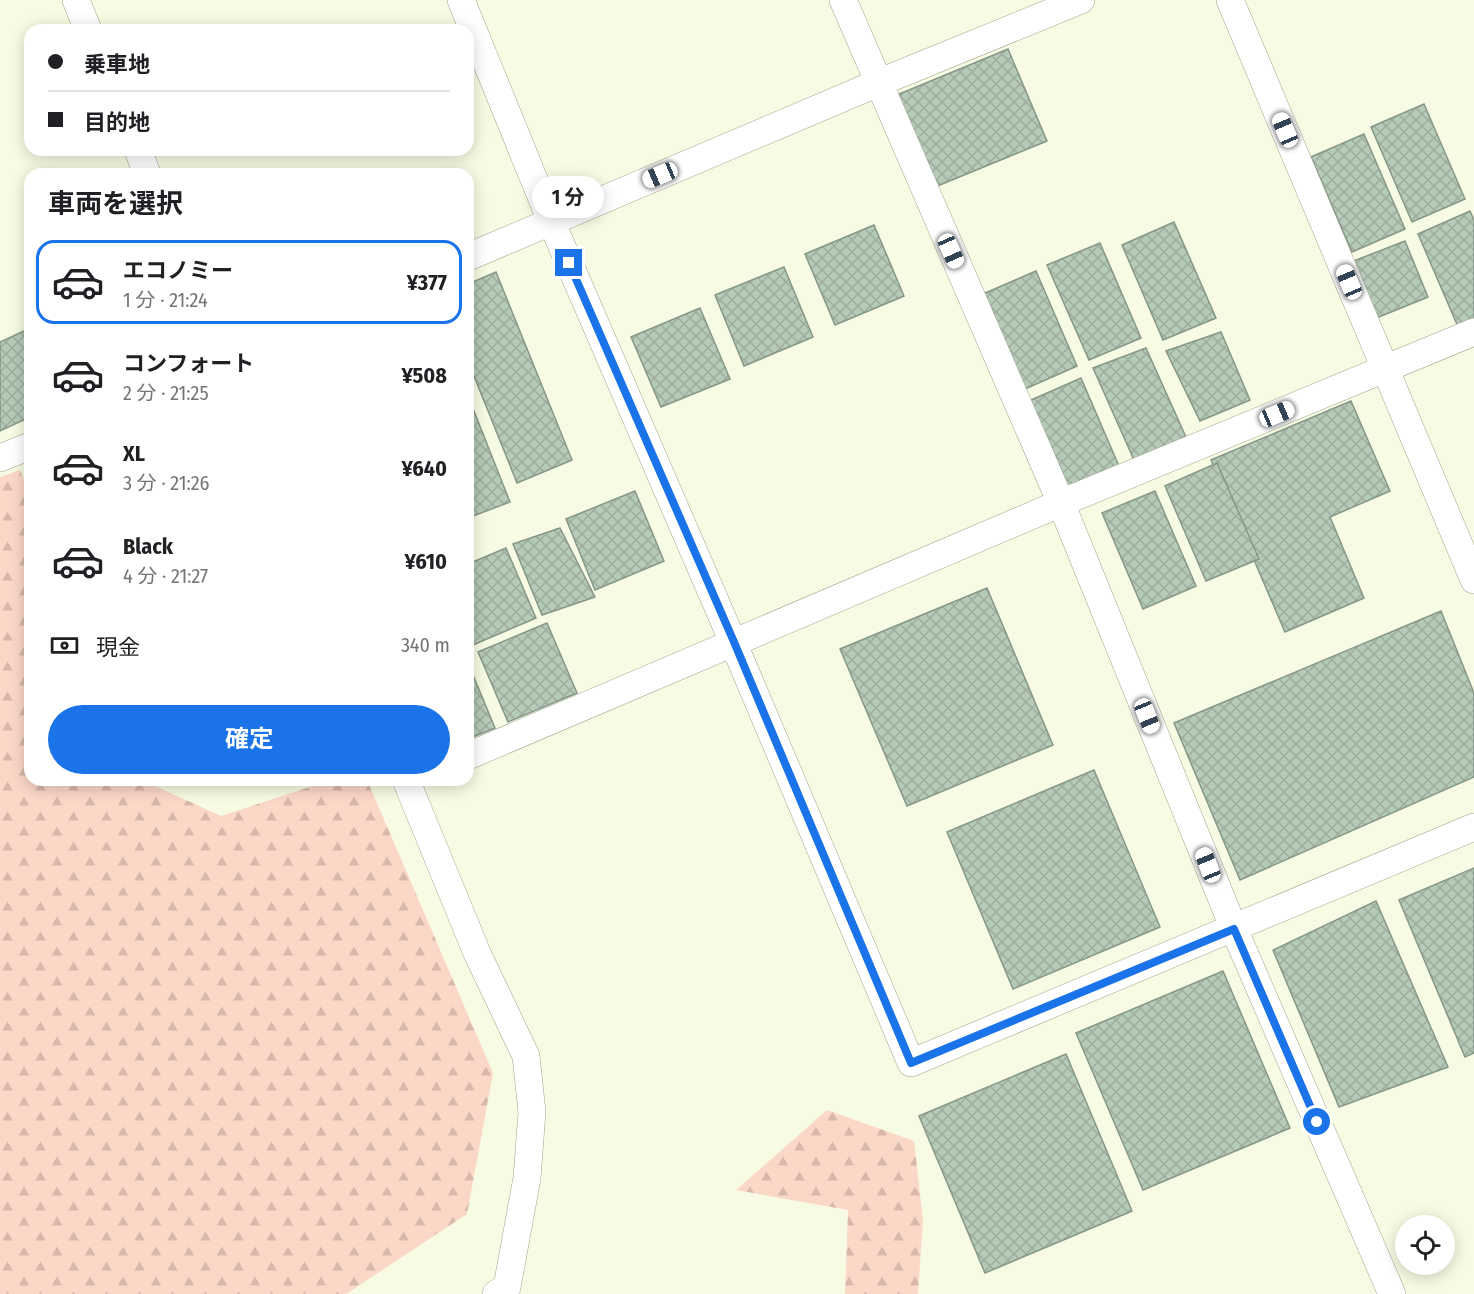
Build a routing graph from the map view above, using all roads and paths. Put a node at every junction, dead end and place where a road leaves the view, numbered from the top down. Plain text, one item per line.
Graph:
1 (76, 0) edge
2 (461, 0) edge
3 (843, 0) edge
4 (1081, 0) edge
5 (1230, 0) edge
6 (86, 24) edge
7 (471, 24) edge
8 (474, 32) edge
9 (878, 82) junction
10 (551, 221) junction
11 (474, 254) edge
12 (1474, 332) edge
13 (1385, 369) junction
14 (24, 448) edge
15 (0, 458) edge
16 (1061, 503) junction
17 (1474, 580) edge
18 (734, 642) junction
19 (474, 753) edge
20 (410, 786) edge
21 (1474, 826) edge
22 (1234, 929) junction
23 (496, 1294) edge
24 (1392, 1294) edge

1 - 6 street
2 - 7 street
3 - 9 street
4 - 9 street
5 - 13 street
8 - 10 street
9 - 10 street
9 - 16 street
10 - 11 street
10 - 18 street
12 - 13 street
13 - 16 street
13 - 17 street
14 - 15 street
16 - 18 street
16 - 22 street
18 - 19 street
18 - 22 street
20 - 23 street
21 - 22 street
22 - 24 street

